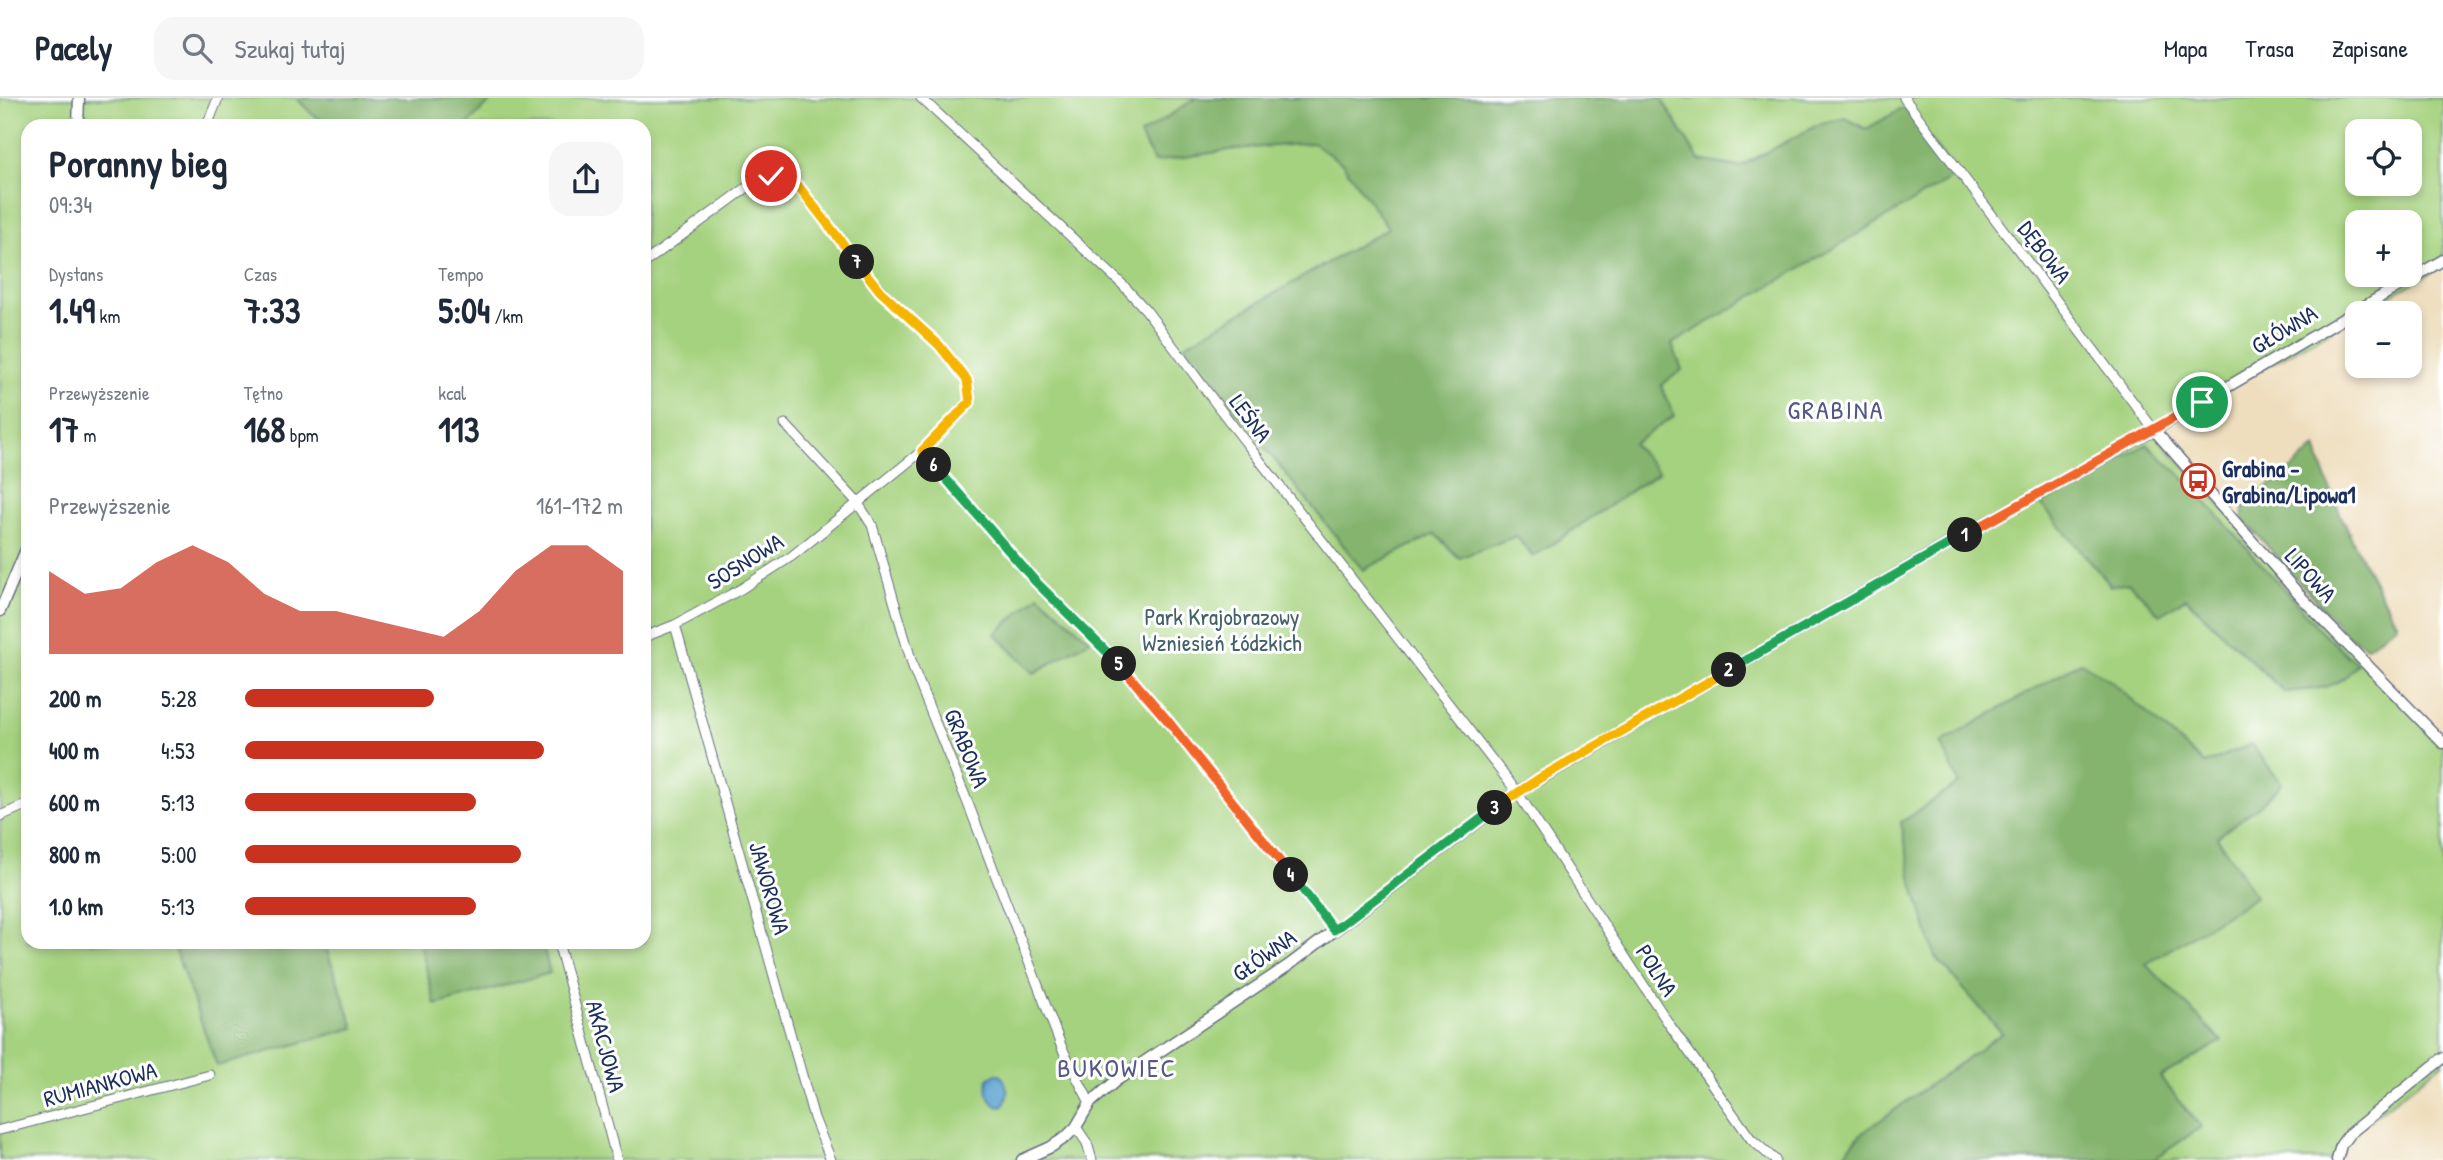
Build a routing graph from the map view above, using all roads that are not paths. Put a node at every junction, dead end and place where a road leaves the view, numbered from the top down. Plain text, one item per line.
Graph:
1 (79, 98) edge
2 (218, 98) edge
3 (921, 98) edge
4 (1904, 98) edge
5 (78, 119) edge
6 (209, 119) edge
7 (651, 258) edge
8 (2443, 260) edge
9 (785, 424) dead end
10 (2154, 430) junction
11 (922, 451) junction
12 (857, 502) junction
13 (21, 562) edge
14 (0, 611) edge
15 (675, 625) junction
16 (651, 634) edge
17 (2443, 743) edge
18 (1517, 792) junction
19 (21, 807) edge
20 (0, 816) edge
21 (1334, 930) junction
22 (560, 949) edge
23 (2443, 1058) edge
24 (210, 1075) dead end
25 (1090, 1103) junction
26 (1076, 1127) junction
27 (0, 1130) edge
28 (617, 1160) edge
29 (831, 1160) edge
30 (1022, 1160) edge
31 (1093, 1160) edge
32 (1775, 1160) edge
33 (2337, 1160) edge

1 - 5 street
2 - 6 street
3 - 18 street, LEŚNA
4 - 10 street, DĘBOWA
7 - 11 street, SOSNOWA
8 - 10 street, GŁÓWNA
9 - 12 street, GRABOWA
10 - 17 street, LIPOWA
10 - 18 street, GŁÓWNA
11 - 12 street, SOSNOWA
11 - 21 street
12 - 15 street, SOSNOWA
12 - 25 street, GRABOWA
13 - 14 street
15 - 16 street, SOSNOWA
15 - 29 street, JAWOROWA
18 - 21 street, GŁÓWNA
18 - 32 street, POLNA
19 - 20 street
21 - 25 street, GŁÓWNA
22 - 28 street, AKACJOWA
23 - 33 street
24 - 27 street, RUMIANKOWA
25 - 26 street, GŁÓWNA
26 - 30 street, GŁÓWNA
26 - 31 street

